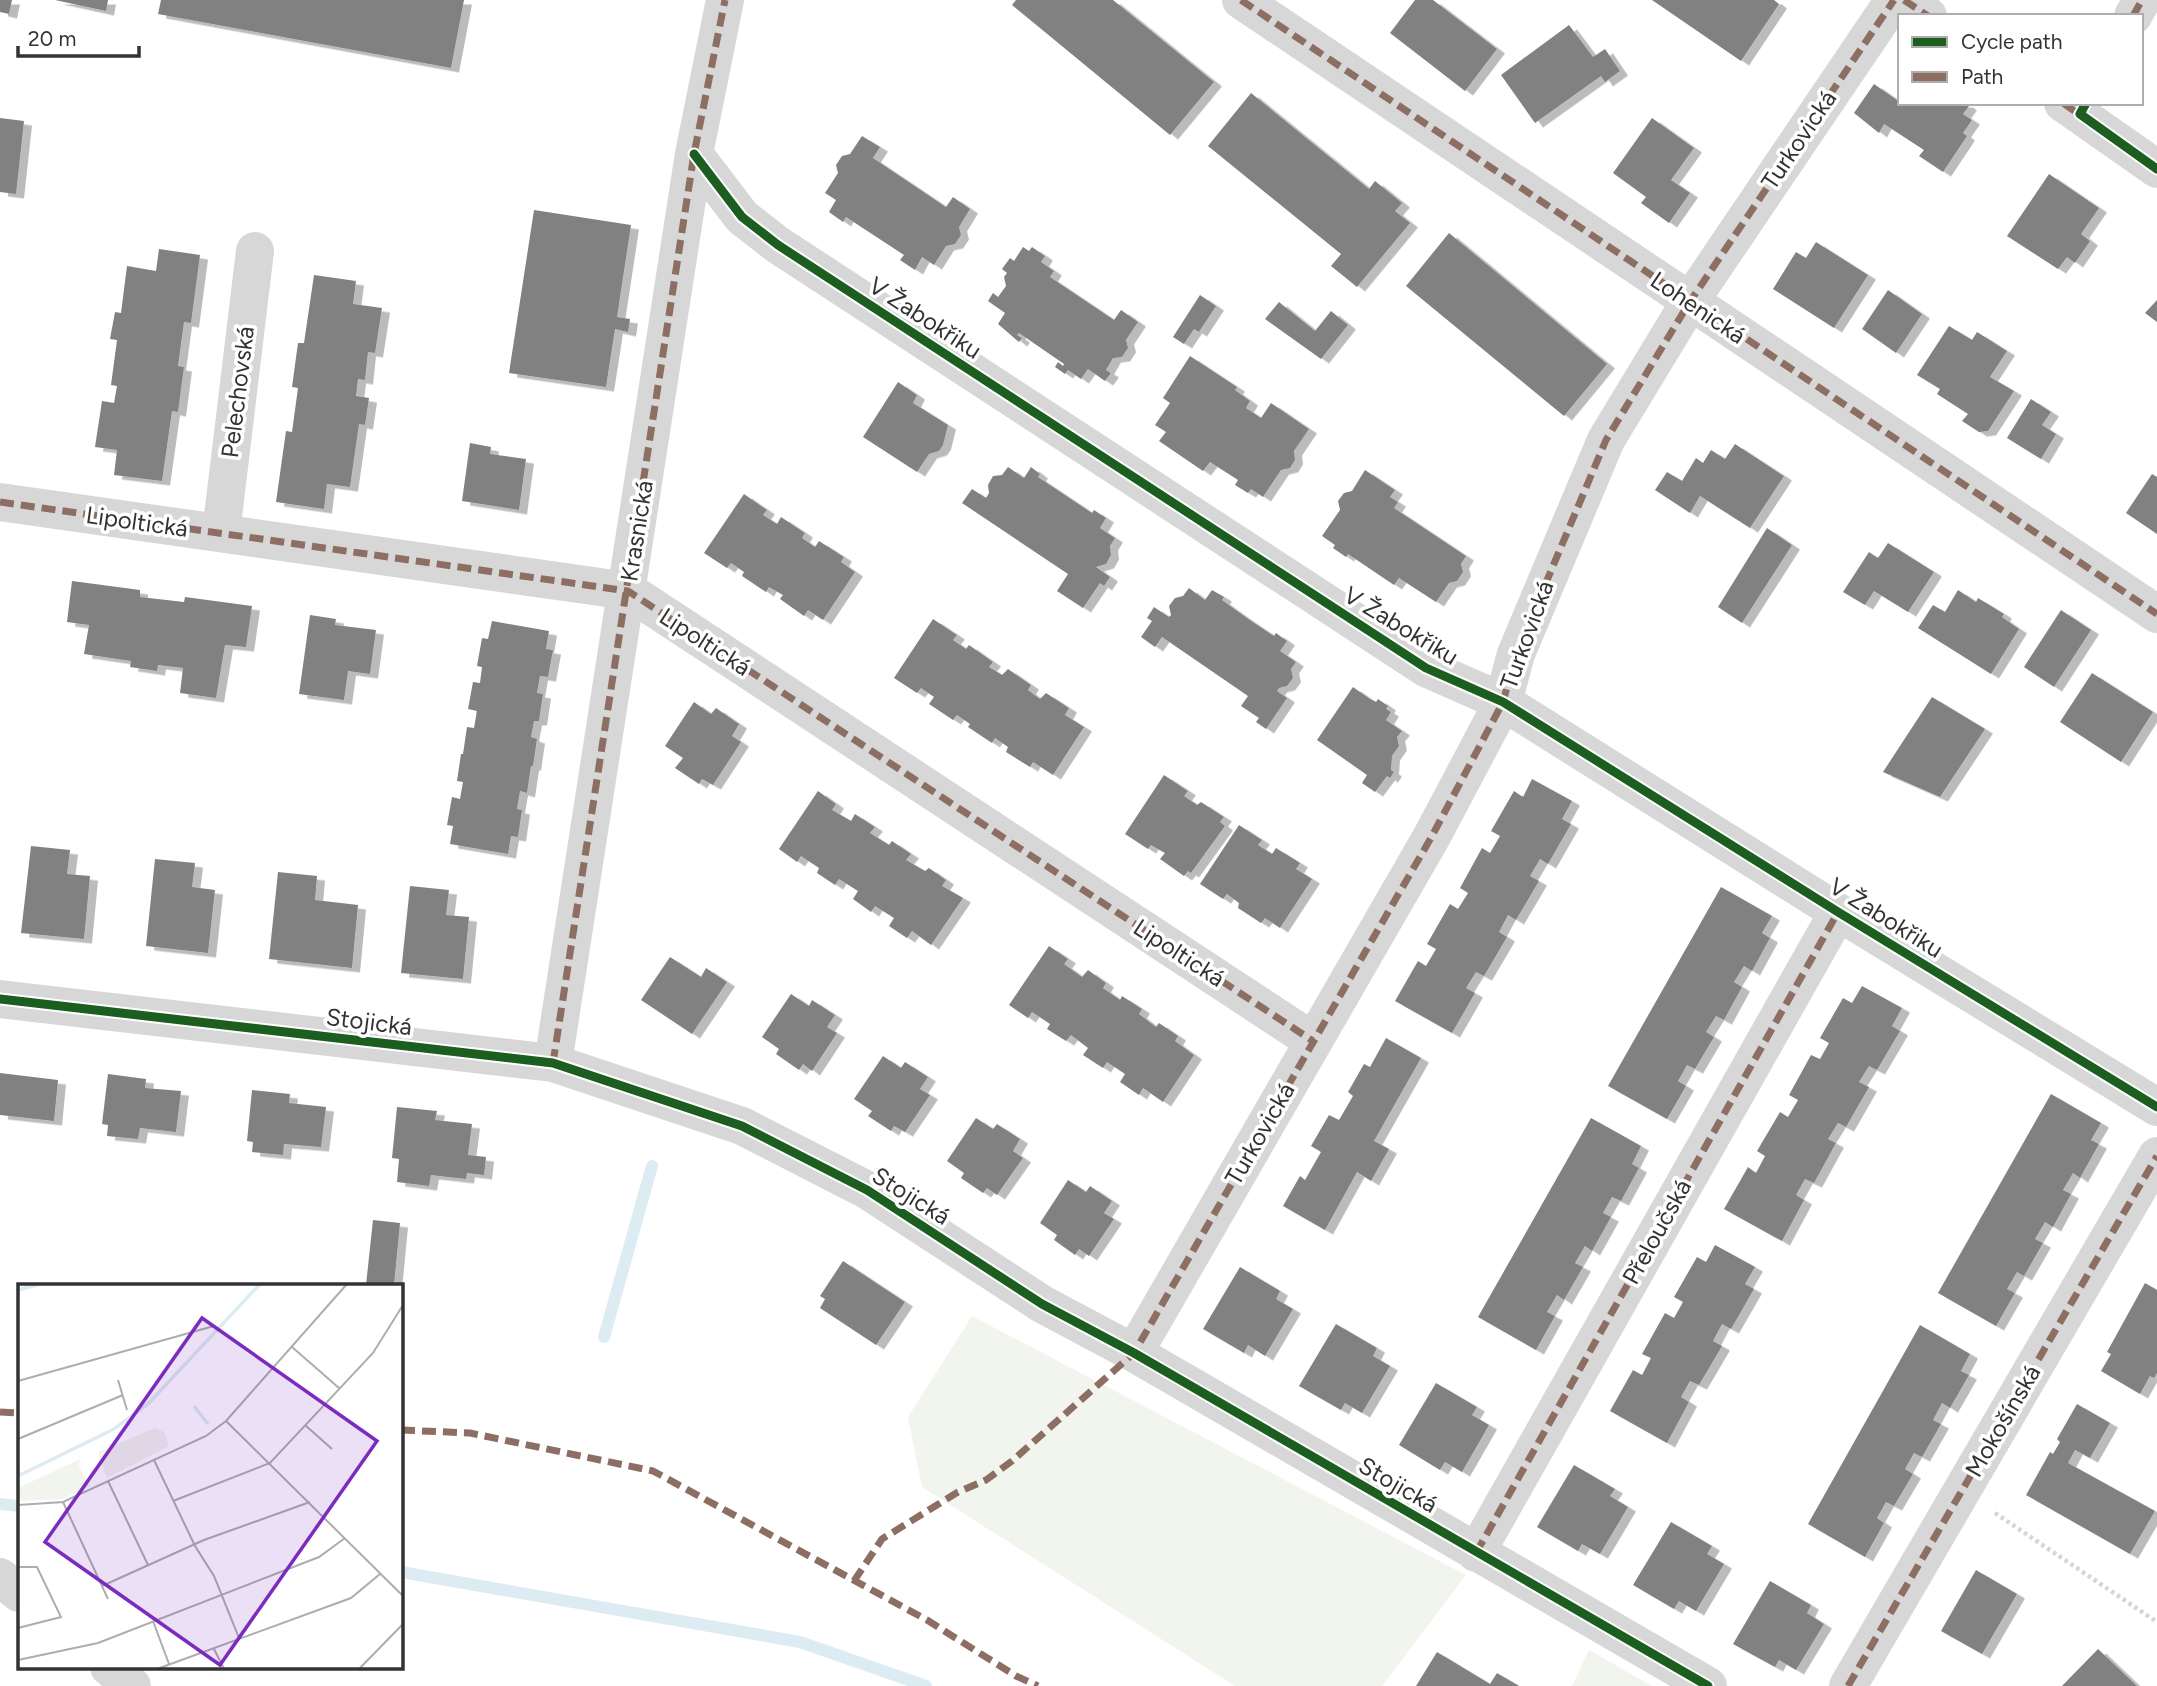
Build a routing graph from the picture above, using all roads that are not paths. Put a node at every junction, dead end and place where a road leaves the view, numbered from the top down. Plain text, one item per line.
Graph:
1 (725, 0) edge
2 (1241, 0) edge
3 (1894, 0) edge
4 (1904, 0) edge
5 (1925, 14) edge
6 (2076, 107) edge
7 (694, 154) junction
8 (2157, 169) edge
9 (255, 251) dead end
10 (1689, 303) junction
11 (0, 502) edge
12 (221, 533) junction
13 (628, 591) junction
14 (2157, 614) edge
15 (1503, 702) junction
16 (1838, 912) junction
17 (0, 999) edge
18 (1313, 1041) junction
19 (553, 1063) junction
20 (2157, 1107) edge
21 (2157, 1156) edge
22 (1133, 1353) junction
23 (1476, 1553) junction
24 (0, 1577) edge
25 (18, 1592) edge
26 (110, 1668) edge
27 (132, 1686) edge
28 (1708, 1686) edge
29 (1849, 1686) edge

1 - 7 street, Krasnická
2 - 10 street, Lohenická
3 - 10 street, Turkovická
4 - 5 street
6 - 8 street
7 - 13 street, Krasnická
7 - 15 street, V Žabokřiku
9 - 12 street, Pelechovská
10 - 14 street, Lohenická
10 - 15 street, Turkovická
11 - 12 street, Lipoltická
12 - 13 street, Lipoltická
13 - 18 street, Lipoltická
13 - 19 street, Krasnická
15 - 16 street, V Žabokřiku
15 - 18 street, Turkovická
16 - 20 street, V Žabokřiku
16 - 23 street, Přeloučská
17 - 19 street, Stojická
18 - 22 street, Turkovická
19 - 22 street, Stojická
21 - 29 street, Mokošínská
22 - 23 street, Stojická
23 - 28 street, Stojická
24 - 25 street
26 - 27 street

